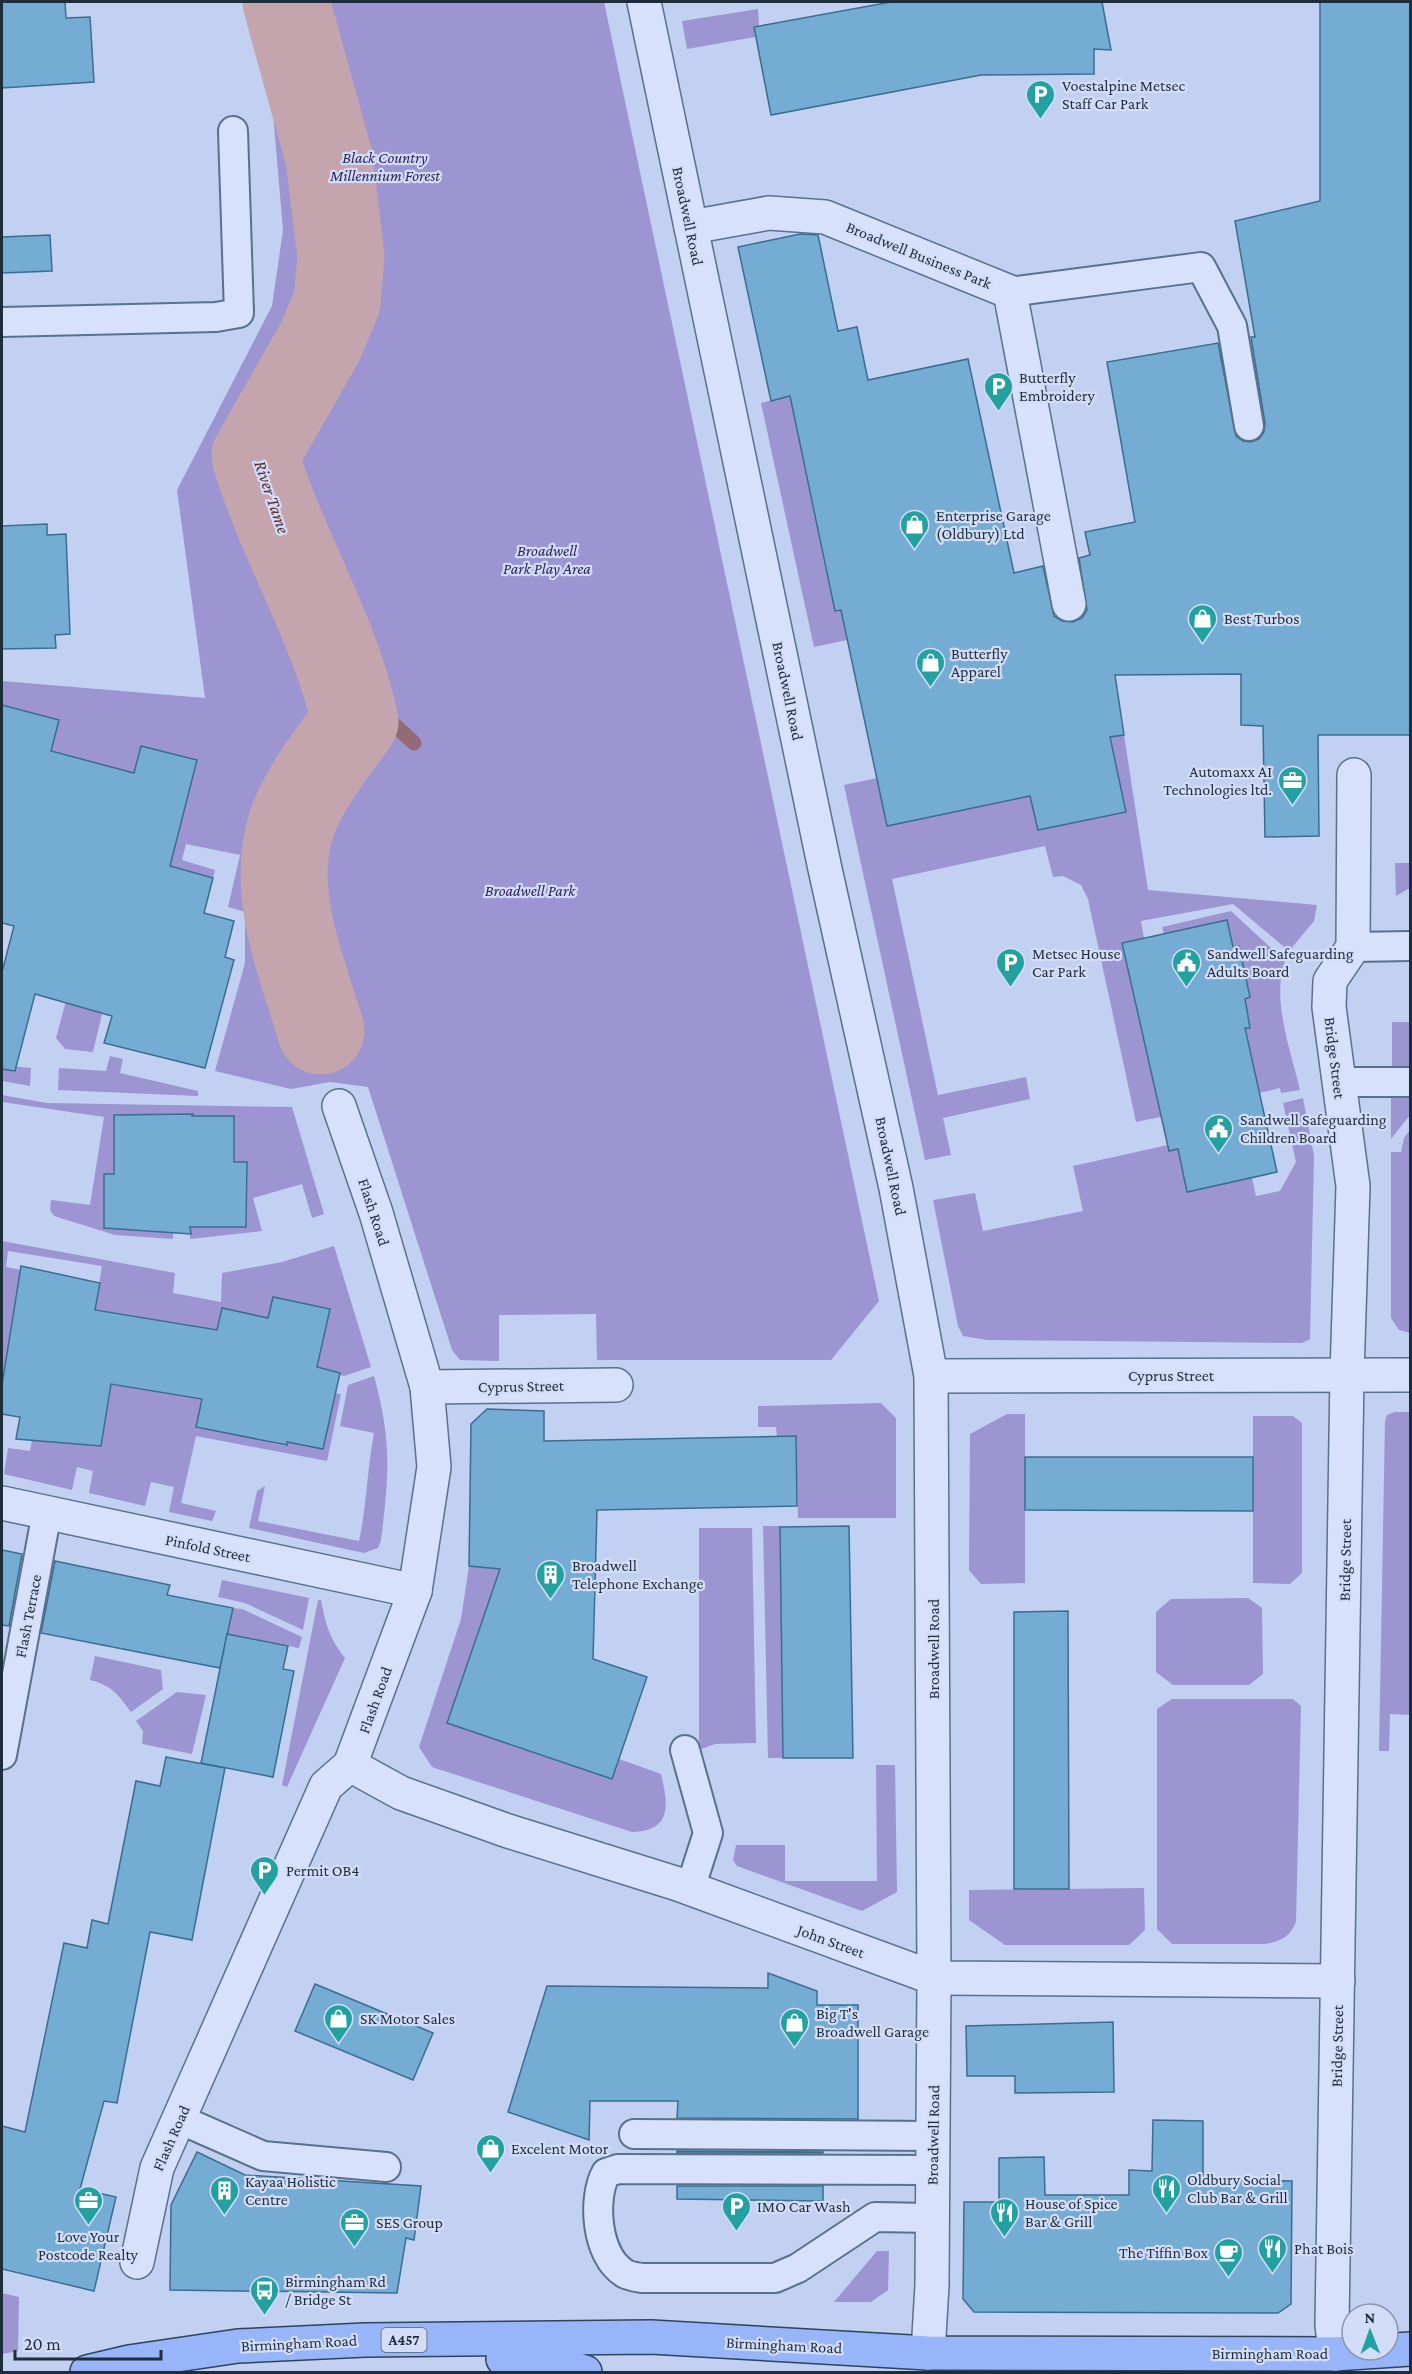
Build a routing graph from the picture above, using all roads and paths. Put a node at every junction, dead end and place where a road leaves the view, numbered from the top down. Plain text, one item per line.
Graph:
1 (644, 2) edge
2 (233, 131) dead end
3 (691, 227) junction
4 (1010, 292) junction
5 (2, 322) edge
6 (1249, 426) dead end
7 (1069, 604) dead end
8 (1354, 775) dead end
9 (1353, 946) junction
10 (1410, 946) edge
11 (1338, 1082) junction
12 (1410, 1082) edge
13 (339, 1106) dead end
14 (1347, 1374) junction
15 (1410, 1375) edge
16 (931, 1376) junction
17 (616, 1385) dead end
18 (427, 1387) junction
19 (2, 1503) edge
20 (47, 1512) junction
21 (415, 1591) junction
22 (685, 1750) dead end
23 (2, 1755) edge
24 (350, 1765) junction
25 (690, 1889) junction
26 (934, 1978) junction
27 (1338, 1981) junction
28 (179, 2119) junction
29 (634, 2134) dead end
30 (933, 2136) junction
31 (386, 2167) dead end
32 (932, 2170) junction
33 (932, 2218) junction
34 (136, 2262) dead end
35 (651, 2337) junction
36 (1410, 2349) edge
37 (159, 2359) junction
38 (1340, 2363) edge
39 (926, 2366) edge
40 (579, 2372) edge
41 (87, 2373) edge

1 - 3 street, Broadwell Road
2 - 5 lane
3 - 4 street, Broadwell Business Park
3 - 16 street, Broadwell Road
4 - 6 lane
4 - 7 street, Broadwell Business Park
8 - 9 street
9 - 10 lane
9 - 11 street, Bridge Street
11 - 12 lane
11 - 14 street, Bridge Street
13 - 18 street, Flash Road
14 - 15 street, Cyprus Street
14 - 16 street, Cyprus Street
14 - 27 street, Bridge Street
16 - 26 street, Broadwell Road
17 - 18 street, Cyprus Street
18 - 21 street, Flash Road
19 - 20 street, Pinfold Street
20 - 21 street, Pinfold Street
20 - 23 lane, Flash Terrace
21 - 24 street, Flash Road
22 - 25 lane
24 - 25 street, John Street
24 - 28 street, Flash Road
25 - 26 street, John Street
26 - 27 street, John Street
26 - 30 street, Broadwell Road
27 - 38 street, Bridge Street
28 - 31 lane
28 - 34 street, Flash Road
29 - 30 lane
30 - 32 street, Broadwell Road
32 - 33 street, Broadwell Road
32 - 33 lane
33 - 39 street, Broadwell Road
35 - 37 main road, Birmingham Road / A457
35 - 39 main road, Birmingham Road / A457
35 - 40 main road
36 - 38 main road, Birmingham Road / A457
37 - 40 main road
37 - 41 main road, A457
38 - 39 main road, Birmingham Road / A457

